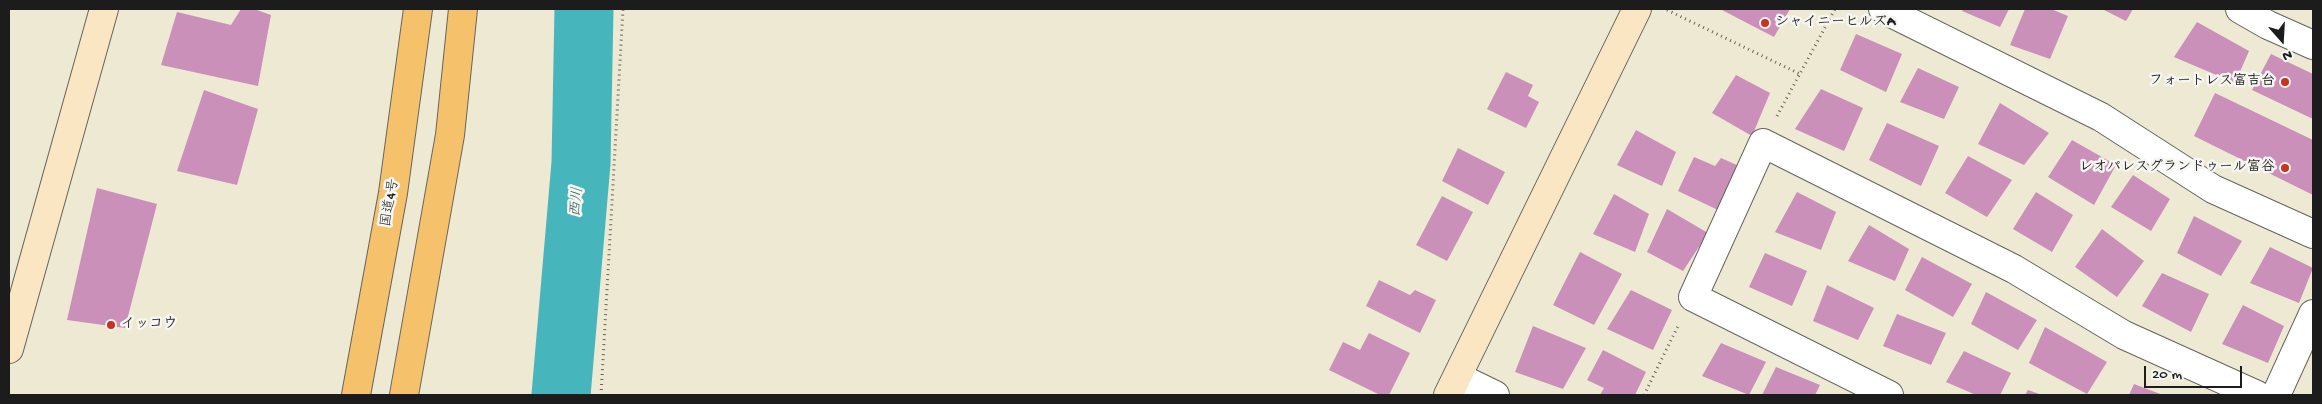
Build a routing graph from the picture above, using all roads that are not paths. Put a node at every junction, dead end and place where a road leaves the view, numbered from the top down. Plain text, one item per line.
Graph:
1 (104, 9) edge
2 (418, 9) edge
3 (463, 9) edge
4 (1637, 9) edge
5 (1882, 9) edge
6 (2240, 9) edge
7 (2313, 45) edge
8 (2313, 234) edge
9 (2313, 314) edge
10 (9, 349) edge
11 (1453, 386) edge
12 (356, 395) edge
13 (404, 395) edge
14 (1495, 395) edge
15 (1889, 395) edge
16 (2257, 395) edge
17 (2276, 395) edge

1 - 10 street
2 - 12 highway, 国道4号
3 - 13 highway
4 - 11 street
5 - 8 street
6 - 7 street
9 - 17 street
11 - 14 street
15 - 16 street

